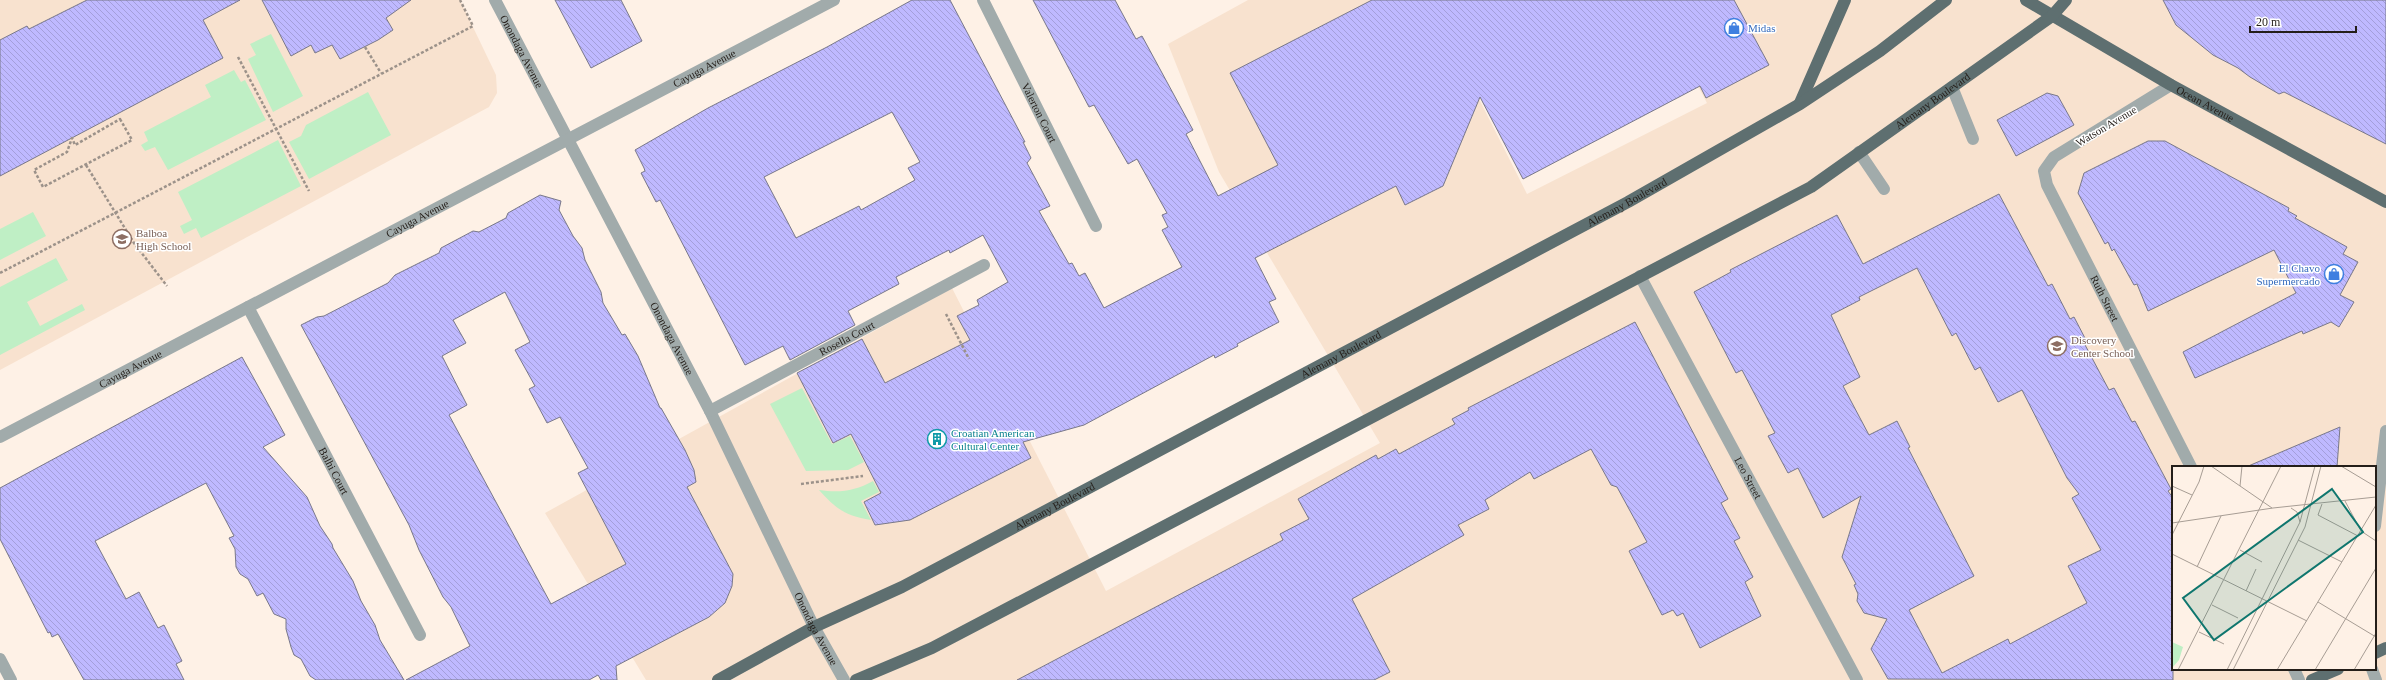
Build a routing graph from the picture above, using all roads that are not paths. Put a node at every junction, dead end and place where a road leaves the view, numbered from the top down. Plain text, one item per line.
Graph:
1 (495, 0) edge
2 (834, 0) edge
3 (983, 0) edge
4 (1845, 0) edge
5 (1946, 0) edge
6 (2026, 0) edge
7 (2066, 0) edge
8 (2052, 16) junction
9 (2172, 85) junction
10 (1952, 86) junction
11 (1800, 104) junction
12 (1973, 139) dead end
13 (568, 140) junction
14 (1860, 152) junction
15 (2044, 171) joint
16 (1884, 189) dead end
17 (2386, 202) edge
18 (1096, 226) dead end
19 (984, 265) dead end
20 (1640, 276) junction
21 (248, 307) junction
22 (710, 411) junction
23 (2386, 431) edge
24 (0, 437) edge
25 (2190, 466) edge
26 (2376, 517) edge
27 (814, 627) junction
28 (420, 635) dead end
29 (2386, 648) edge
30 (2376, 653) edge
31 (0, 659) edge
32 (2294, 670) edge
33 (2336, 670) edge
34 (2372, 670) edge
35 (11, 680) edge
36 (718, 680) edge
37 (844, 680) edge
38 (856, 680) edge
39 (1857, 680) edge
40 (2299, 680) edge
41 (2312, 680) edge
42 (2376, 680) edge

1 - 13 street, Onondaga Avenue
2 - 13 street, Cayuga Avenue
3 - 18 street, Valerton Court
4 - 11 main road
5 - 11 main road, Alemany Boulevard
6 - 8 main road, Ocean Avenue
7 - 8 main road, Alemany Boulevard
8 - 9 main road, Ocean Avenue
8 - 10 main road, Alemany Boulevard
9 - 15 street, Watson Avenue
9 - 17 main road, Ocean Avenue
10 - 12 street
10 - 14 main road, Alemany Boulevard
11 - 27 main road, Alemany Boulevard
13 - 21 street, Cayuga Avenue
13 - 22 street, Onondaga Avenue
14 - 16 street
14 - 20 main road, Alemany Boulevard
15 - 25 street, Ruth Street
19 - 22 street, Rosella Court
20 - 38 main road, Alemany Boulevard
20 - 39 street, Leo Street
21 - 24 street, Cayuga Avenue
21 - 28 street, Balhi Court
22 - 27 street, Onondaga Avenue
23 - 26 street
27 - 36 main road, Alemany Boulevard
27 - 37 street, Onondaga Avenue
29 - 30 main road
31 - 35 street
32 - 40 street
33 - 41 main road
34 - 42 street

